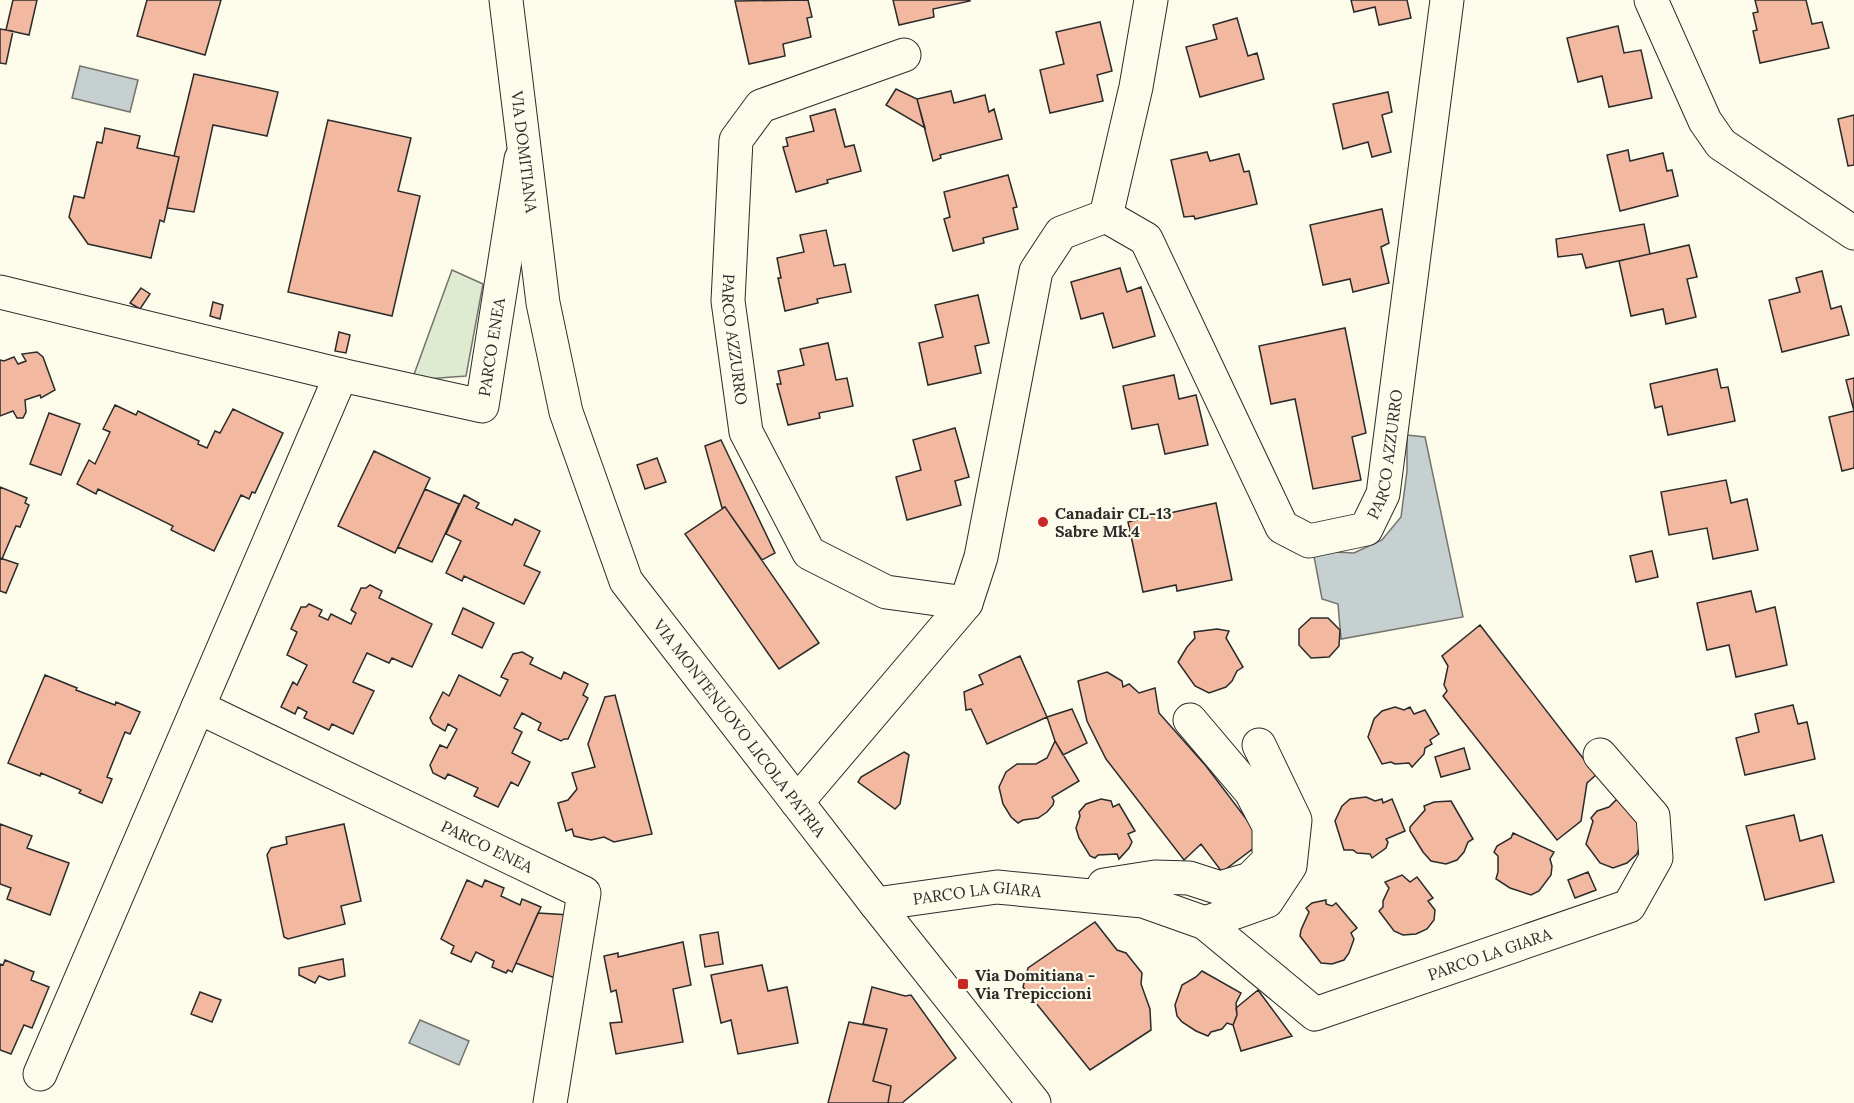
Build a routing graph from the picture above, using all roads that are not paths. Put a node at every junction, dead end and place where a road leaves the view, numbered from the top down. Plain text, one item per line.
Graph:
1 (506, 0) edge
2 (1151, 0) edge
3 (1447, 0) edge
4 (1651, 0) edge
5 (904, 55) dead end
6 (523, 146) junction
7 (1106, 216) junction
8 (1854, 233) edge
9 (0, 292) edge
10 (543, 303) joint
11 (341, 375) junction
12 (966, 603) junction
13 (198, 707) junction
14 (1190, 720) dead end
15 (1259, 745) dead end
16 (1600, 754) dead end
17 (797, 802) junction
18 (1078, 895) junction
19 (876, 904) junction
20 (1205, 923) junction
21 (40, 1074) dead end
22 (550, 1103) edge
23 (1034, 1103) edge

1 - 6 street, VIA DOMITIANA
2 - 7 street
3 - 7 street, PARCO AZZURRO
4 - 8 street
5 - 12 street, PARCO AZZURRO
6 - 10 street, VIA DOMITIANA
6 - 11 street, PARCO ENEA
7 - 12 street
9 - 11 street, PARCO ENEA
10 - 17 street, VIA MONTENUOVO LICOLA PATRIA
11 - 13 street
12 - 17 street
13 - 21 street
13 - 22 street, PARCO ENEA
14 - 18 street, PARCO LA GIARA
15 - 20 street
16 - 20 street, PARCO LA GIARA
17 - 19 street, VIA MONTENUOVO LICOLA PATRIA
18 - 19 street, PARCO LA GIARA
18 - 20 street, PARCO LA GIARA
19 - 23 street, VIA MONTENUOVO LICOLA PATRIA

